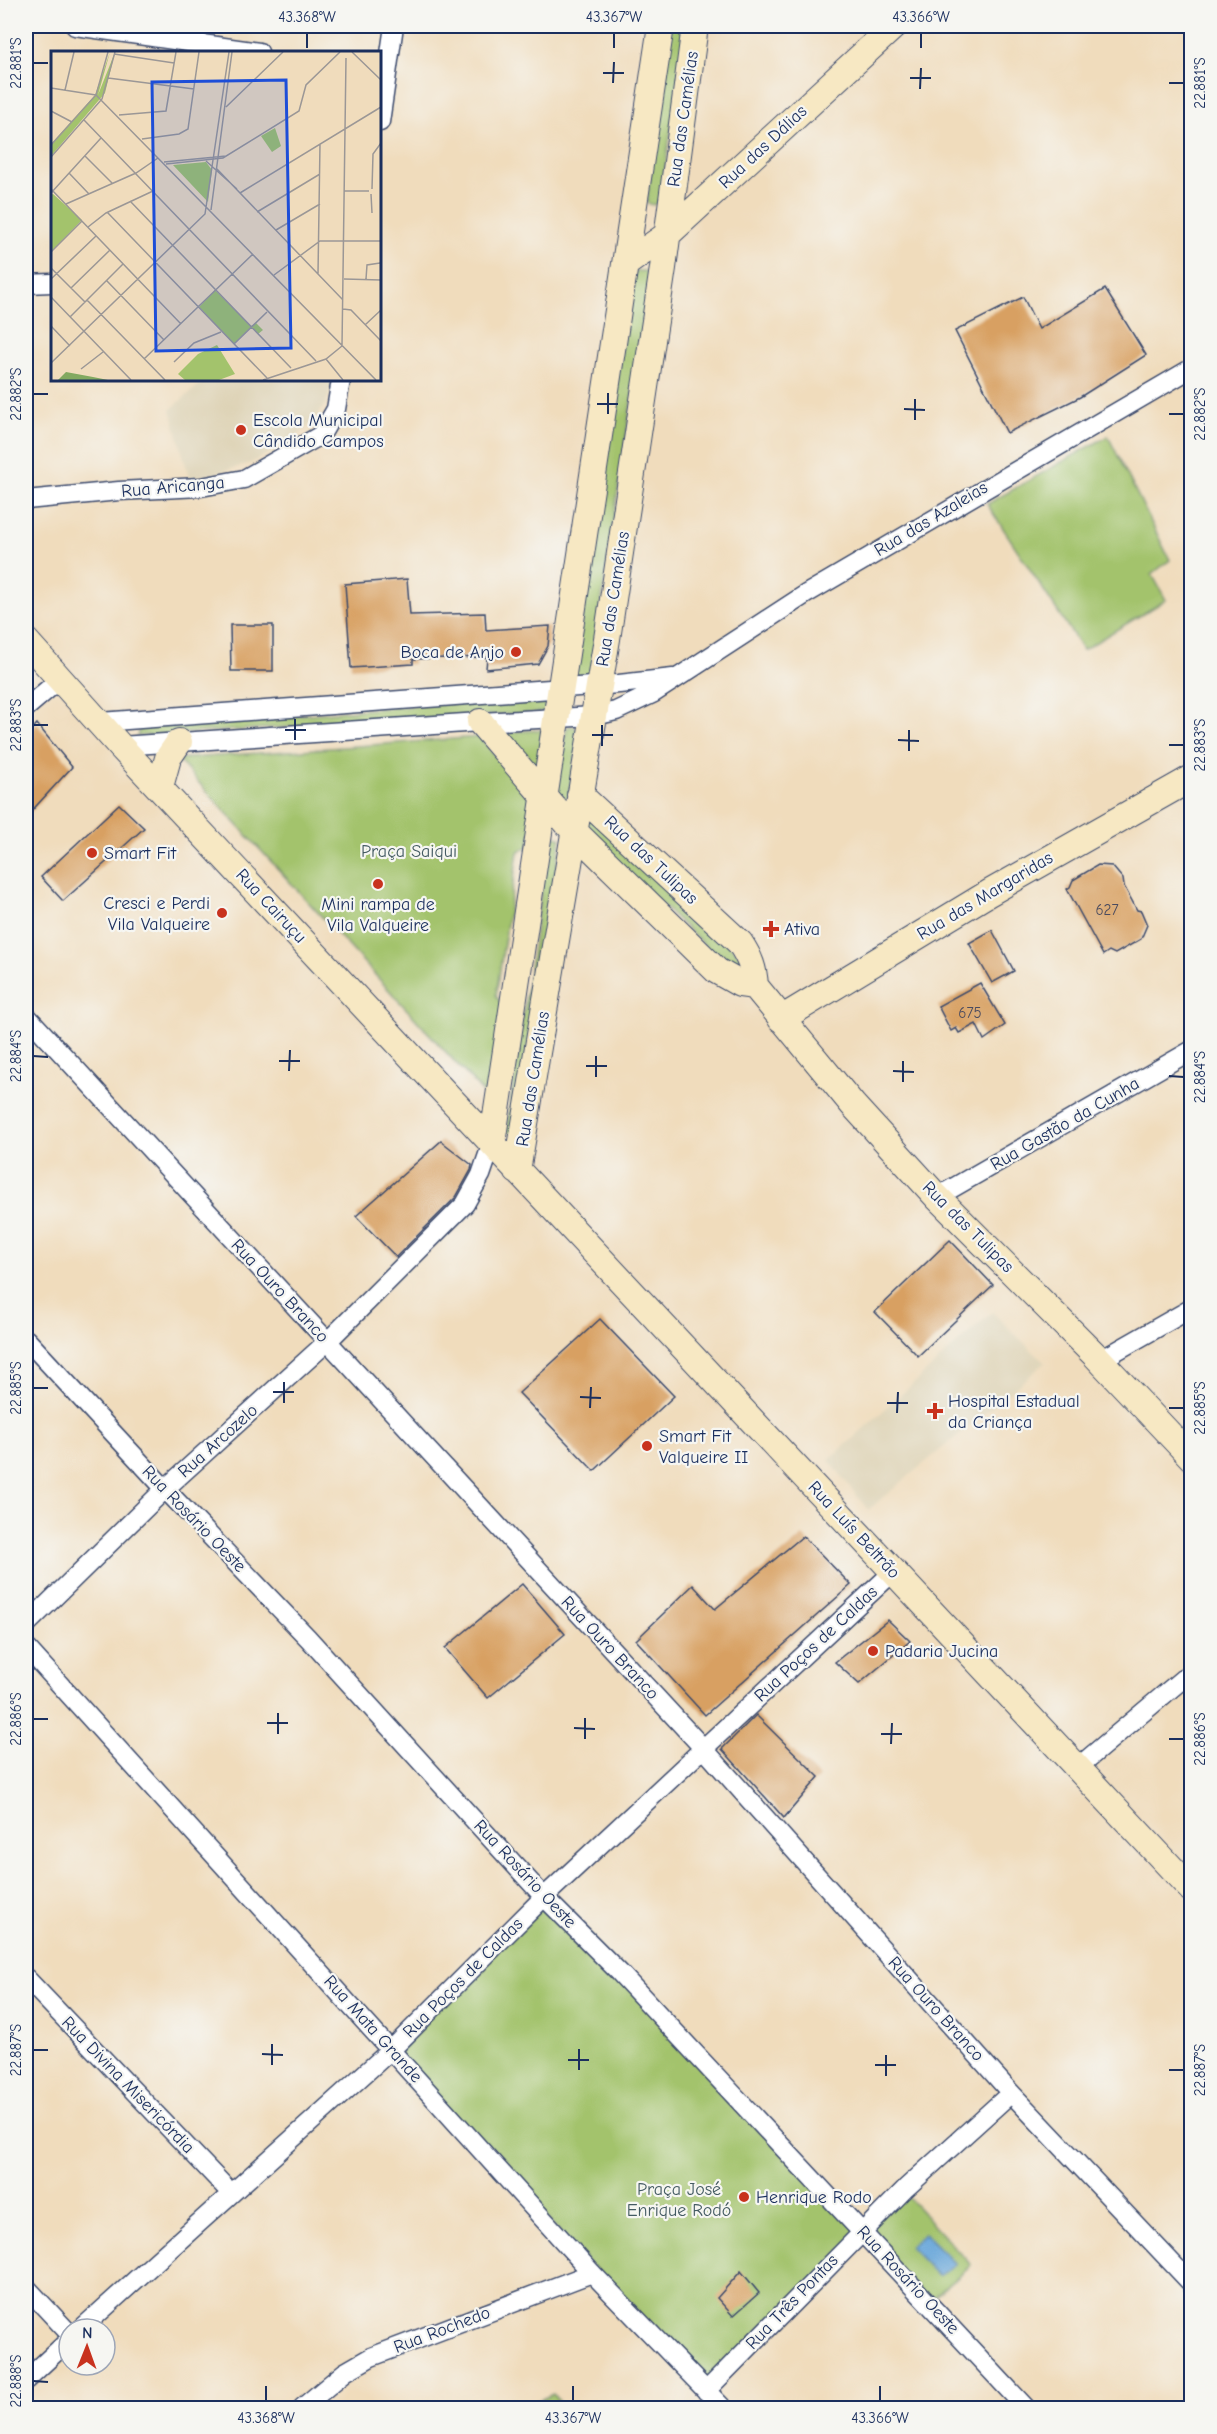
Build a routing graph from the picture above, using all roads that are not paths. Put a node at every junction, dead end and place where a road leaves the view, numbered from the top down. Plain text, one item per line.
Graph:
1 (75, 26) edge
2 (394, 26) edge
3 (661, 26) edge
4 (695, 26) edge
5 (894, 26) edge
6 (174, 40) edge
7 (252, 51) edge
8 (383, 69) edge
9 (381, 104) edge
10 (667, 235) junction
11 (627, 262) junction
12 (51, 283) edge
13 (26, 284) edge
14 (1191, 368) edge
15 (341, 381) edge
16 (26, 500) edge
17 (26, 641) edge
18 (675, 677) junction
19 (60, 679) junction
20 (600, 684) junction
21 (561, 688) junction
22 (338, 704) junction
23 (26, 708) edge
24 (595, 716) junction
25 (557, 718) junction
26 (100, 722) junction
27 (480, 722) junction
28 (341, 731) junction
29 (179, 742) junction
30 (120, 746) junction
31 (1191, 777) edge
32 (160, 787) junction
33 (580, 795) junction
34 (544, 797) junction
35 (574, 831) junction
36 (755, 986) junction
37 (26, 1015) edge
38 (781, 1019) junction
39 (1191, 1050) edge
40 (492, 1143) junction
41 (517, 1171) junction
42 (938, 1197) junction
43 (1191, 1308) edge
44 (26, 1339) edge
45 (327, 1342) junction
46 (1100, 1361) junction
47 (1191, 1458) edge
48 (165, 1489) junction
49 (894, 1572) junction
50 (26, 1624) edge
51 (26, 1647) edge
52 (1191, 1671) edge
53 (704, 1749) junction
54 (1077, 1768) junction
55 (1191, 1890) edge
56 (544, 1897) junction
57 (26, 1978) edge
58 (392, 2049) junction
59 (1011, 2093) junction
60 (231, 2193) junction
61 (862, 2231) junction
62 (592, 2273) junction
63 (1191, 2284) edge
64 (26, 2287) edge
65 (94, 2317) edge
66 (57, 2320) edge
67 (57, 2351) edge
68 (26, 2380) edge
69 (706, 2391) junction
70 (302, 2409) edge
71 (723, 2409) edge
72 (1026, 2409) edge

1 - 6 street
2 - 8 street
3 - 11 street, Rua das Camélias
4 - 10 street, Rua das Camélias
5 - 10 street, Rua das Dálias
6 - 7 street
8 - 9 street
10 - 11 street, Rua das Dálias
10 - 20 street, Rua das Camélias
11 - 21 street, Rua das Camélias
12 - 13 street
14 - 18 street, Rua das Azaleias
15 - 16 street, Rua Aricanga
17 - 19 street, Rua Cairuçu
18 - 20 street, Rua das Azaleias
18 - 24 street, Rua das Azaleias
19 - 23 street
19 - 26 street, Rua Cairuçu
20 - 21 street
20 - 24 street, Rua das Camélias
21 - 22 street
21 - 25 street, Rua das Camélias
22 - 26 street
22 - 28 street
24 - 25 street
24 - 33 street, Rua das Camélias
25 - 27 street
25 - 34 street, Rua das Camélias
26 - 30 street, Rua Cairuçu
27 - 28 street
27 - 34 street, Rua das Tulipas
28 - 29 street
29 - 30 street
29 - 32 street
30 - 32 street, Rua Cairuçu
31 - 38 street, Rua das Margaridas
32 - 40 street, Rua Cairuçu
33 - 35 street, Rua das Camélias
33 - 36 street, Rua das Tulipas
34 - 35 street, Rua das Tulipas
34 - 40 street, Rua das Camélias
35 - 36 street, Rua das Tulipas
35 - 41 street, Rua das Camélias
36 - 38 street, Rua das Tulipas
37 - 45 street, Rua Ouro Branco
38 - 42 street, Rua das Tulipas
39 - 42 street, Rua Gastão da Cunha
40 - 41 street, Rua Cairuçu
40 - 45 street, Rua Arcozelo
41 - 49 street, Rua Luís Beltrão
42 - 46 street, Rua das Tulipas
43 - 46 street
44 - 48 street, Rua Rosário Oeste
45 - 48 street, Rua Arcozelo
45 - 53 street, Rua Ouro Branco
46 - 47 street, Rua das Tulipas
48 - 50 street, Rua Arcozelo
48 - 56 street, Rua Rosário Oeste
49 - 53 street, Rua Poços de Caldas
49 - 54 street, Rua Luís Beltrão
51 - 58 street, Rua Mata Grande
52 - 54 street
53 - 56 street, Rua Poços de Caldas
53 - 59 street, Rua Ouro Branco
54 - 55 street, Rua Luís Beltrão
56 - 58 street, Rua Poços de Caldas
56 - 61 street, Rua Rosário Oeste
57 - 60 street, Rua Divina Misericórdia
58 - 60 street, Rua Poços de Caldas
58 - 62 street, Rua Mata Grande
59 - 61 street, Rua Três Pontas
59 - 63 street, Rua Ouro Branco
60 - 65 street, Rua Poços de Caldas
61 - 69 street, Rua Três Pontas
61 - 72 street, Rua Rosário Oeste
62 - 69 street, Rua Mata Grande
62 - 70 street, Rua Rochedo
64 - 66 street
67 - 68 street
69 - 71 street, Rua Mata Grande

